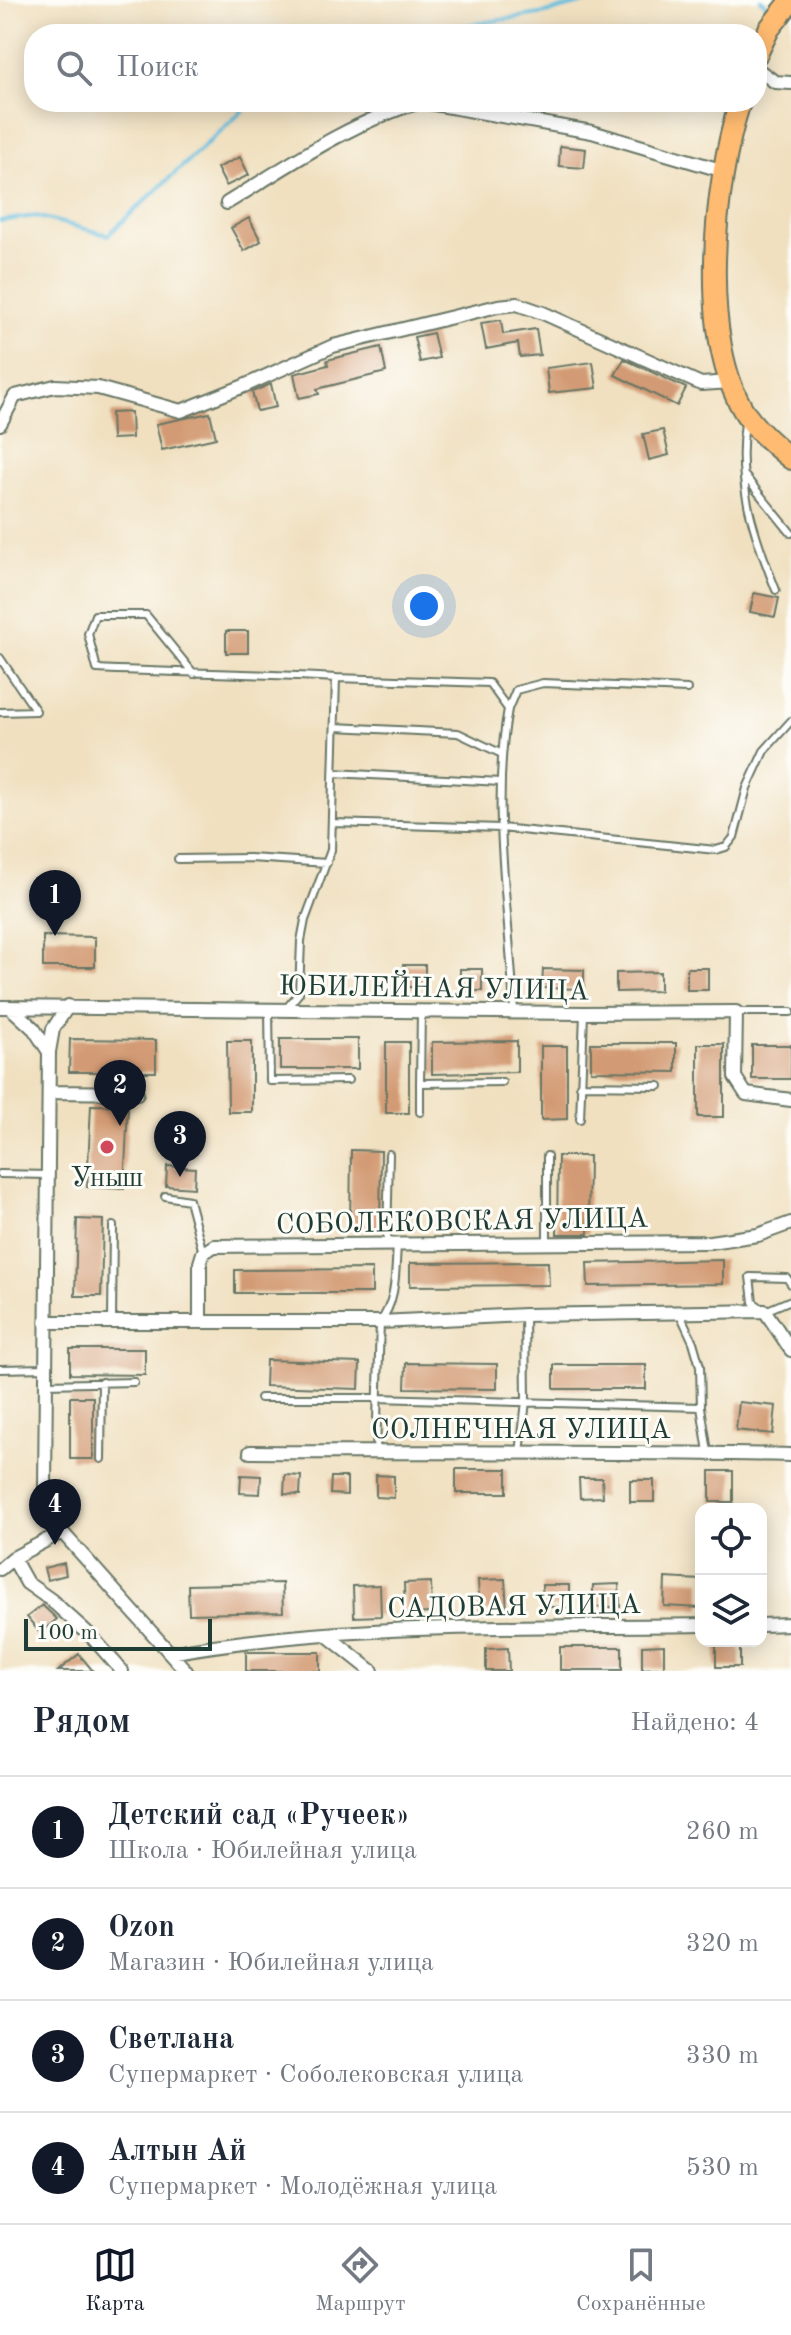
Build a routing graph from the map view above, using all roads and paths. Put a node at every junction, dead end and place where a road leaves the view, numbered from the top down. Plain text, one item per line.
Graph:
1 (791, 1) edge
2 (767, 33) edge
3 (767, 76) edge
4 (791, 83) edge
5 (391, 112) edge
6 (479, 112) edge
7 (738, 112) edge
8 (724, 171) junction
9 (227, 203) dead end
10 (731, 382) junction
11 (747, 415) junction
12 (0, 424) edge
13 (791, 459) edge
14 (744, 475) junction
15 (791, 533) edge
16 (776, 590) dead end
17 (0, 658) edge
18 (194, 674) junction
19 (336, 678) junction
20 (687, 689) dead end
21 (508, 709) junction
22 (0, 712) edge
23 (791, 721) edge
24 (335, 727) junction
25 (502, 754) junction
26 (334, 773) junction
27 (501, 782) junction
28 (333, 823) junction
29 (501, 828) junction
30 (178, 859) dead end
31 (327, 863) junction
32 (68, 1006) junction
33 (5, 1007) edge
34 (269, 1009) junction
35 (286, 1009) junction
36 (421, 1011) junction
37 (514, 1012) junction
38 (736, 1012) junction
39 (791, 1012) edge
40 (584, 1013) junction
41 (49, 1052) junction
42 (348, 1080) dead end
43 (502, 1082) dead end
44 (420, 1083) junction
45 (580, 1085) junction
46 (659, 1086) dead end
47 (51, 1092) junction
48 (137, 1093) dead end
49 (791, 1100) edge
50 (420, 1112) dead end
51 (580, 1119) dead end
52 (389, 1154) dead end
53 (547, 1156) dead end
54 (0, 1174) edge
55 (49, 1175) junction
56 (165, 1196) dead end
57 (791, 1223) edge
58 (113, 1226) dead end
59 (547, 1243) junction
60 (392, 1245) junction
61 (203, 1253) junction
62 (791, 1284) edge
63 (791, 1300) edge
64 (765, 1311) junction
65 (680, 1314) junction
66 (525, 1315) junction
67 (46, 1322) junction
68 (112, 1322) junction
69 (200, 1322) junction
70 (380, 1322) junction
71 (791, 1350) edge
72 (47, 1368) junction
73 (0, 1369) edge
74 (102, 1382) junction
75 (134, 1382) dead end
76 (47, 1384) junction
77 (260, 1398) dead end
78 (376, 1398) junction
79 (526, 1401) junction
80 (701, 1407) junction
81 (250, 1452) dead end
82 (708, 1452) junction
83 (376, 1453) junction
84 (520, 1453) junction
85 (791, 1455) edge
86 (101, 1459) dead end
87 (62, 1532) junction
88 (13, 1558) junction
89 (0, 1569) edge
90 (791, 1624) edge
91 (695, 1625) edge
92 (767, 1625) edge
93 (328, 1636) junction
94 (170, 1653) junction
95 (122, 1671) edge
96 (186, 1671) edge
97 (372, 1671) edge

1 - 2 main road
3 - 4 street
5 - 9 street
6 - 8 street
7 - 8 main road
8 - 10 main road
10 - 11 main road
10 - 12 street
11 - 13 main road
11 - 14 lane
14 - 15 lane
14 - 16 lane
17 - 22 lane
18 - 18 lane
18 - 19 lane
19 - 21 lane
19 - 24 lane
20 - 21 lane
21 - 25 lane
23 - 29 lane
24 - 25 lane
24 - 26 lane
25 - 27 lane
26 - 27 lane
26 - 28 lane
27 - 29 lane
28 - 29 lane
28 - 31 lane
29 - 37 lane
30 - 31 lane
31 - 35 lane
32 - 33 street, ЮБИЛЕЙНАЯ УЛИЦА
32 - 34 street, ЮБИЛЕЙНАЯ УЛИЦА
32 - 41 street
33 - 41 street
34 - 35 street, ЮБИЛЕЙНАЯ УЛИЦА
34 - 42 lane
35 - 36 street, ЮБИЛЕЙНАЯ УЛИЦА
36 - 37 street, ЮБИЛЕЙНАЯ УЛИЦА
36 - 44 lane
37 - 40 street, ЮБИЛЕЙНАЯ УЛИЦА
38 - 39 lane
38 - 40 street, ЮБИЛЕЙНАЯ УЛИЦА
38 - 49 street
40 - 45 lane
41 - 47 street
43 - 44 lane
44 - 50 lane
45 - 46 lane
45 - 51 lane
47 - 48 street
47 - 55 street
52 - 60 lane
53 - 59 lane
54 - 55 lane
55 - 67 street
56 - 61 lane
57 - 59 street, СОБОЛЕКОВСКАЯ УЛИЦА
58 - 68 lane
59 - 60 street, СОБОЛЕКОВСКАЯ УЛИЦА
60 - 61 street, СОБОЛЕКОВСКАЯ УЛИЦА
60 - 70 lane
61 - 69 street
62 - 64 lane
63 - 64 lane
64 - 65 street
64 - 71 street
65 - 66 street
65 - 80 lane
66 - 70 street
66 - 79 lane
67 - 68 street
67 - 72 street
68 - 69 street
69 - 70 street
70 - 78 lane
72 - 73 lane
72 - 76 street
74 - 75 lane
74 - 76 lane
74 - 86 lane
76 - 87 street
77 - 78 lane
78 - 79 lane
78 - 83 lane
79 - 80 lane
79 - 84 lane
80 - 82 lane
81 - 83 street, СОЛНЕЧНАЯ УЛИЦА
82 - 84 street, СОЛНЕЧНАЯ УЛИЦА
82 - 85 street, СОЛНЕЧНАЯ УЛИЦА
83 - 84 street, СОЛНЕЧНАЯ УЛИЦА
87 - 88 street
87 - 94 street
88 - 89 street
88 - 95 street
90 - 92 street
91 - 93 street, САДОВАЯ УЛИЦА
93 - 94 street, САДОВАЯ УЛИЦА
93 - 97 street
94 - 96 street

